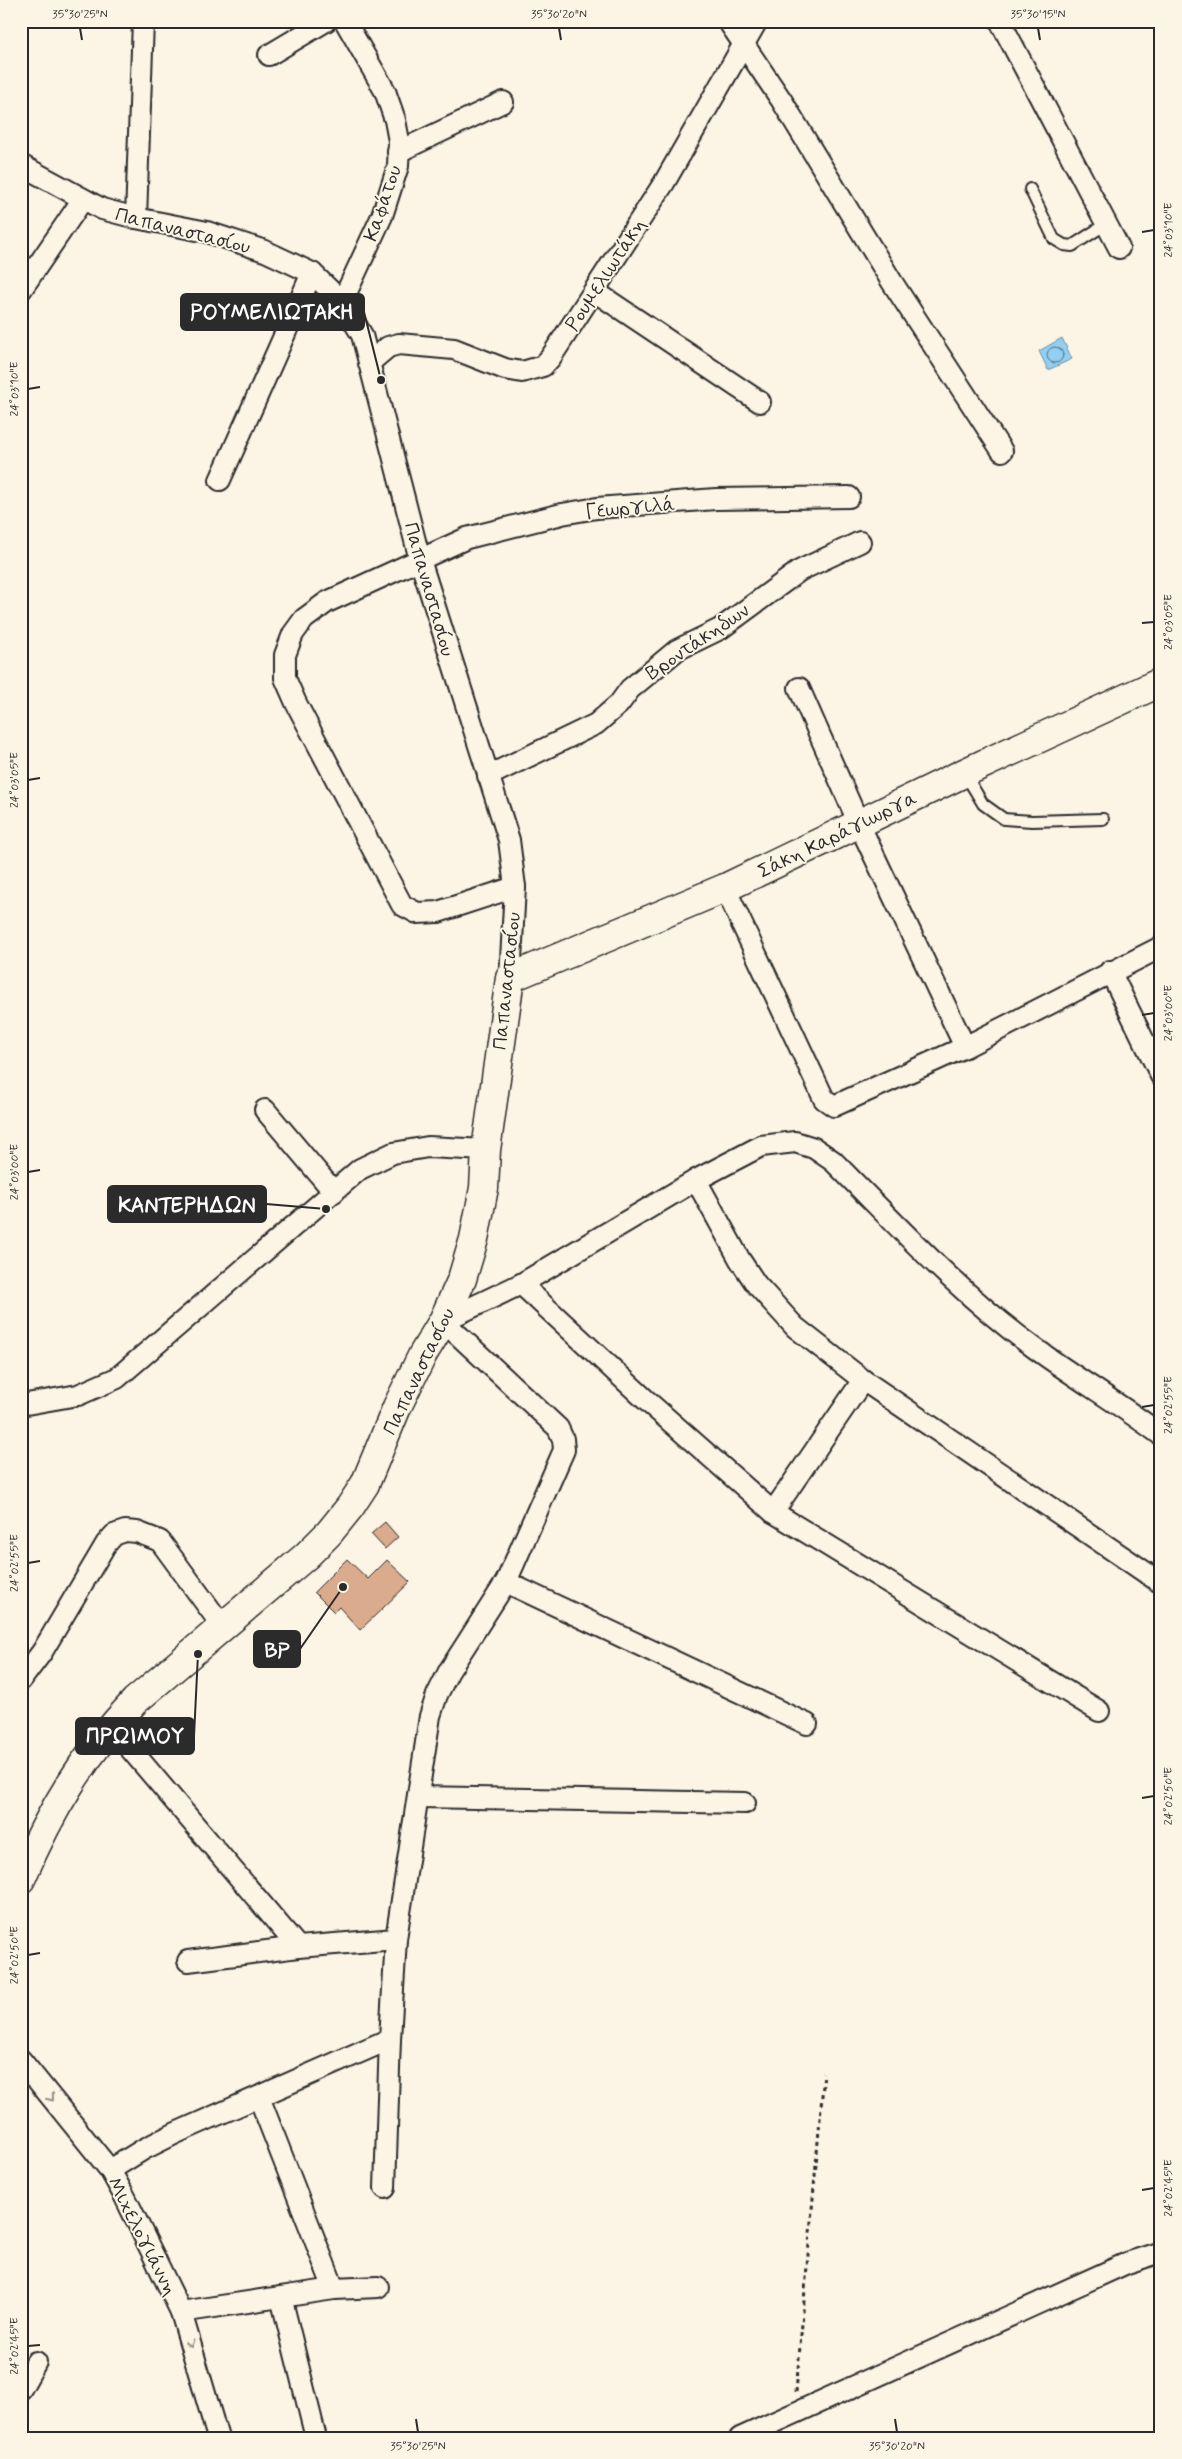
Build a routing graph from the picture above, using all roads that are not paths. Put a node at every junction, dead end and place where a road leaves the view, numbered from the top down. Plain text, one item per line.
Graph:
1 (143, 21) edge
2 (326, 21) edge
3 (345, 21) edge
4 (728, 21) edge
5 (757, 21) edge
6 (1000, 21) edge
7 (744, 46) junction
8 (269, 55) dead end
9 (503, 102) dead end
10 (398, 152) junction
11 (21, 165) edge
12 (1030, 189) dead end
13 (83, 199) junction
14 (136, 218) junction
15 (1106, 224) junction
16 (1119, 248) dead end
17 (312, 273) junction
18 (21, 290) edge
19 (594, 291) junction
20 (342, 302) junction
21 (370, 363) junction
22 (760, 402) dead end
23 (1002, 451) dead end
24 (220, 480) dead end
25 (849, 498) dead end
26 (860, 542) dead end
27 (420, 560) junction
28 (1161, 682) edge
29 (799, 688) dead end
30 (964, 773) junction
31 (488, 776) junction
32 (1103, 819) dead end
33 (859, 824) junction
34 (515, 888) junction
35 (725, 888) junction
36 (1161, 947) edge
37 (1110, 971) junction
38 (510, 978) junction
39 (965, 1047) junction
40 (1161, 1076) edge
41 (265, 1110) dead end
42 (486, 1150) junction
43 (696, 1180) junction
44 (334, 1192) junction
45 (521, 1284) junction
46 (444, 1322) junction
47 (863, 1380) junction
48 (25, 1400) edge
49 (1161, 1435) edge
50 (773, 1512) junction
51 (506, 1582) junction
52 (1161, 1583) edge
53 (223, 1627) junction
54 (21, 1680) edge
55 (1099, 1711) dead end
56 (807, 1724) dead end
57 (111, 1726) junction
58 (419, 1796) junction
59 (745, 1803) dead end
60 (21, 1879) edge
61 (396, 1939) junction
62 (298, 1947) junction
63 (188, 1961) dead end
64 (390, 2040) junction
65 (21, 2060) edge
66 (259, 2097) junction
67 (110, 2170) junction
68 (385, 2188) dead end
69 (1161, 2252) edge
70 (378, 2287) dead end
71 (334, 2289) junction
72 (281, 2297) junction
73 (181, 2312) junction
74 (36, 2362) dead end
75 (21, 2389) edge
76 (218, 2438) edge
77 (316, 2438) edge
78 (740, 2438) edge

1 - 14 street
2 - 8 street
3 - 10 street, Καφάτου
4 - 7 street
5 - 7 street, Ρουμελιωτάκη
6 - 15 street
7 - 19 street, Ρουμελιωτάκη
7 - 23 street
9 - 10 street
10 - 20 street, Καφάτου
11 - 13 street, Παπαναστασίου
12 - 15 lane
13 - 14 street, Παπαναστασίου
13 - 18 street
14 - 17 street, Παπαναστασίου
15 - 16 street
17 - 20 street, Παπαναστασίου
17 - 24 street
19 - 21 street, Ρουμελιωτάκη
19 - 22 street
20 - 21 street, Παπαναστασίου
21 - 27 street, Παπαναστασίου
25 - 27 street, Γεωργιλά
26 - 31 street, Βροντάκηδων
27 - 31 street, Παπαναστασίου
27 - 34 street, Γεωργιλά
28 - 30 street, Σάκη Καράγιωργα
29 - 33 street
30 - 32 lane
30 - 33 street, Σάκη Καράγιωργα
31 - 34 street, Παπαναστασίου
33 - 35 street, Σάκη Καράγιωργα
33 - 39 street
34 - 38 street, Παπαναστασίου
35 - 38 street, Σάκη Καράγιωργα
35 - 39 street
36 - 37 street
37 - 39 street
37 - 40 street
38 - 42 street, Παπαναστασίου
41 - 44 street
42 - 44 street
42 - 46 street, Παπαναστασίου
43 - 45 street
43 - 47 street
43 - 49 street
44 - 48 street
45 - 46 street
45 - 50 street
46 - 51 street
46 - 53 street, Παπαναστασίου
47 - 50 street
47 - 52 street
50 - 55 street
51 - 56 street
51 - 58 street
53 - 54 street
53 - 57 street, Παπαναστασίου
57 - 60 street, Παπαναστασίου
57 - 62 street
58 - 59 street
58 - 61 street
61 - 62 street
61 - 64 street
62 - 63 street
64 - 66 street
64 - 68 street
65 -> 67 street, Μιχελογιάννη
66 - 67 street
66 - 71 street
67 - 73 street, Μιχελογιάννη
69 - 78 street
70 - 71 street
71 - 72 street
72 - 73 street
72 - 77 street
73 -> 76 street, Μιχελογιάννη
74 - 75 street

